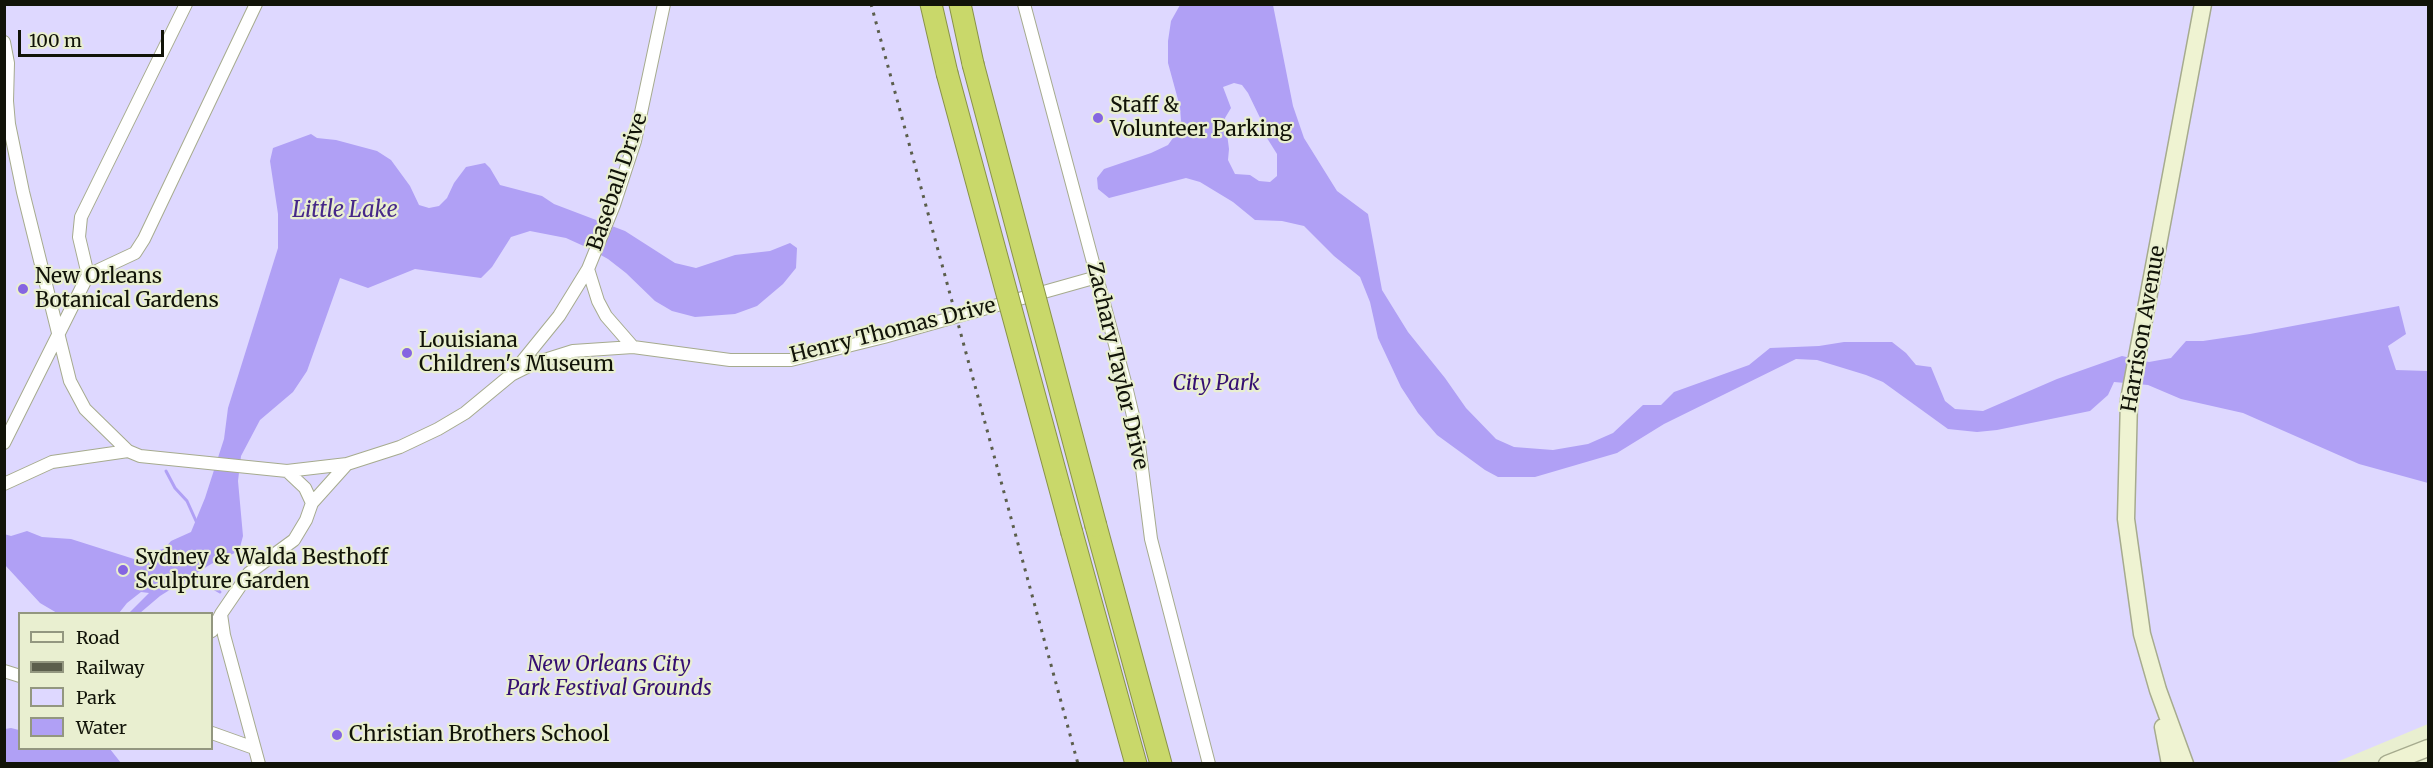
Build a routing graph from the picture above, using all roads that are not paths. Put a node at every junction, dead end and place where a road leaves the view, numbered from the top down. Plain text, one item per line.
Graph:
1 (186, 4) edge
2 (256, 4) edge
3 (664, 4) edge
4 (931, 4) edge
5 (960, 4) edge
6 (1024, 4) edge
7 (2203, 4) edge
8 (4, 42) edge
9 (590, 264) junction
10 (88, 275) junction
11 (1097, 278) junction
12 (59, 335) junction
13 (633, 347) junction
14 (511, 375) junction
15 (4, 443) edge
16 (128, 451) junction
17 (347, 464) junction
18 (287, 471) junction
19 (4, 484) edge
20 (312, 503) junction
21 (220, 614) junction
22 (213, 629) edge
23 (2158, 690) junction
24 (213, 733) edge
25 (254, 748) junction
26 (2428, 748) edge
27 (259, 764) edge
28 (1136, 764) edge
29 (1161, 764) edge
30 (1209, 764) edge
31 (2170, 764) edge
32 (2185, 764) edge
33 (2387, 764) edge

1 - 10 street
2 - 10 street
3 - 9 street, Baseball Drive
4 - 28 highway, bridge
5 - 29 highway, bridge
6 - 11 street, Zachary Taylor Drive
7 - 23 street, Harrison Avenue
8 - 12 street
9 - 13 street, Baseball Drive
9 - 14 street
10 - 12 street
11 - 13 street, Henry Thomas Drive
11 - 30 street, Zachary Taylor Drive
12 - 15 street
12 - 16 street
13 - 14 street, Henry Thomas Drive
14 - 17 street, Henry Thomas Drive
16 - 18 street, Henry Thomas Drive
16 - 19 street, Henry Thomas Drive
17 - 18 street, Henry Thomas Drive
17 - 20 street
18 - 20 street
20 - 21 street
21 - 22 street
21 - 25 street
23 - 31 street, Harrison Avenue
23 - 32 street, Harrison Avenue
24 - 25 street
25 - 27 street
26 - 33 street

